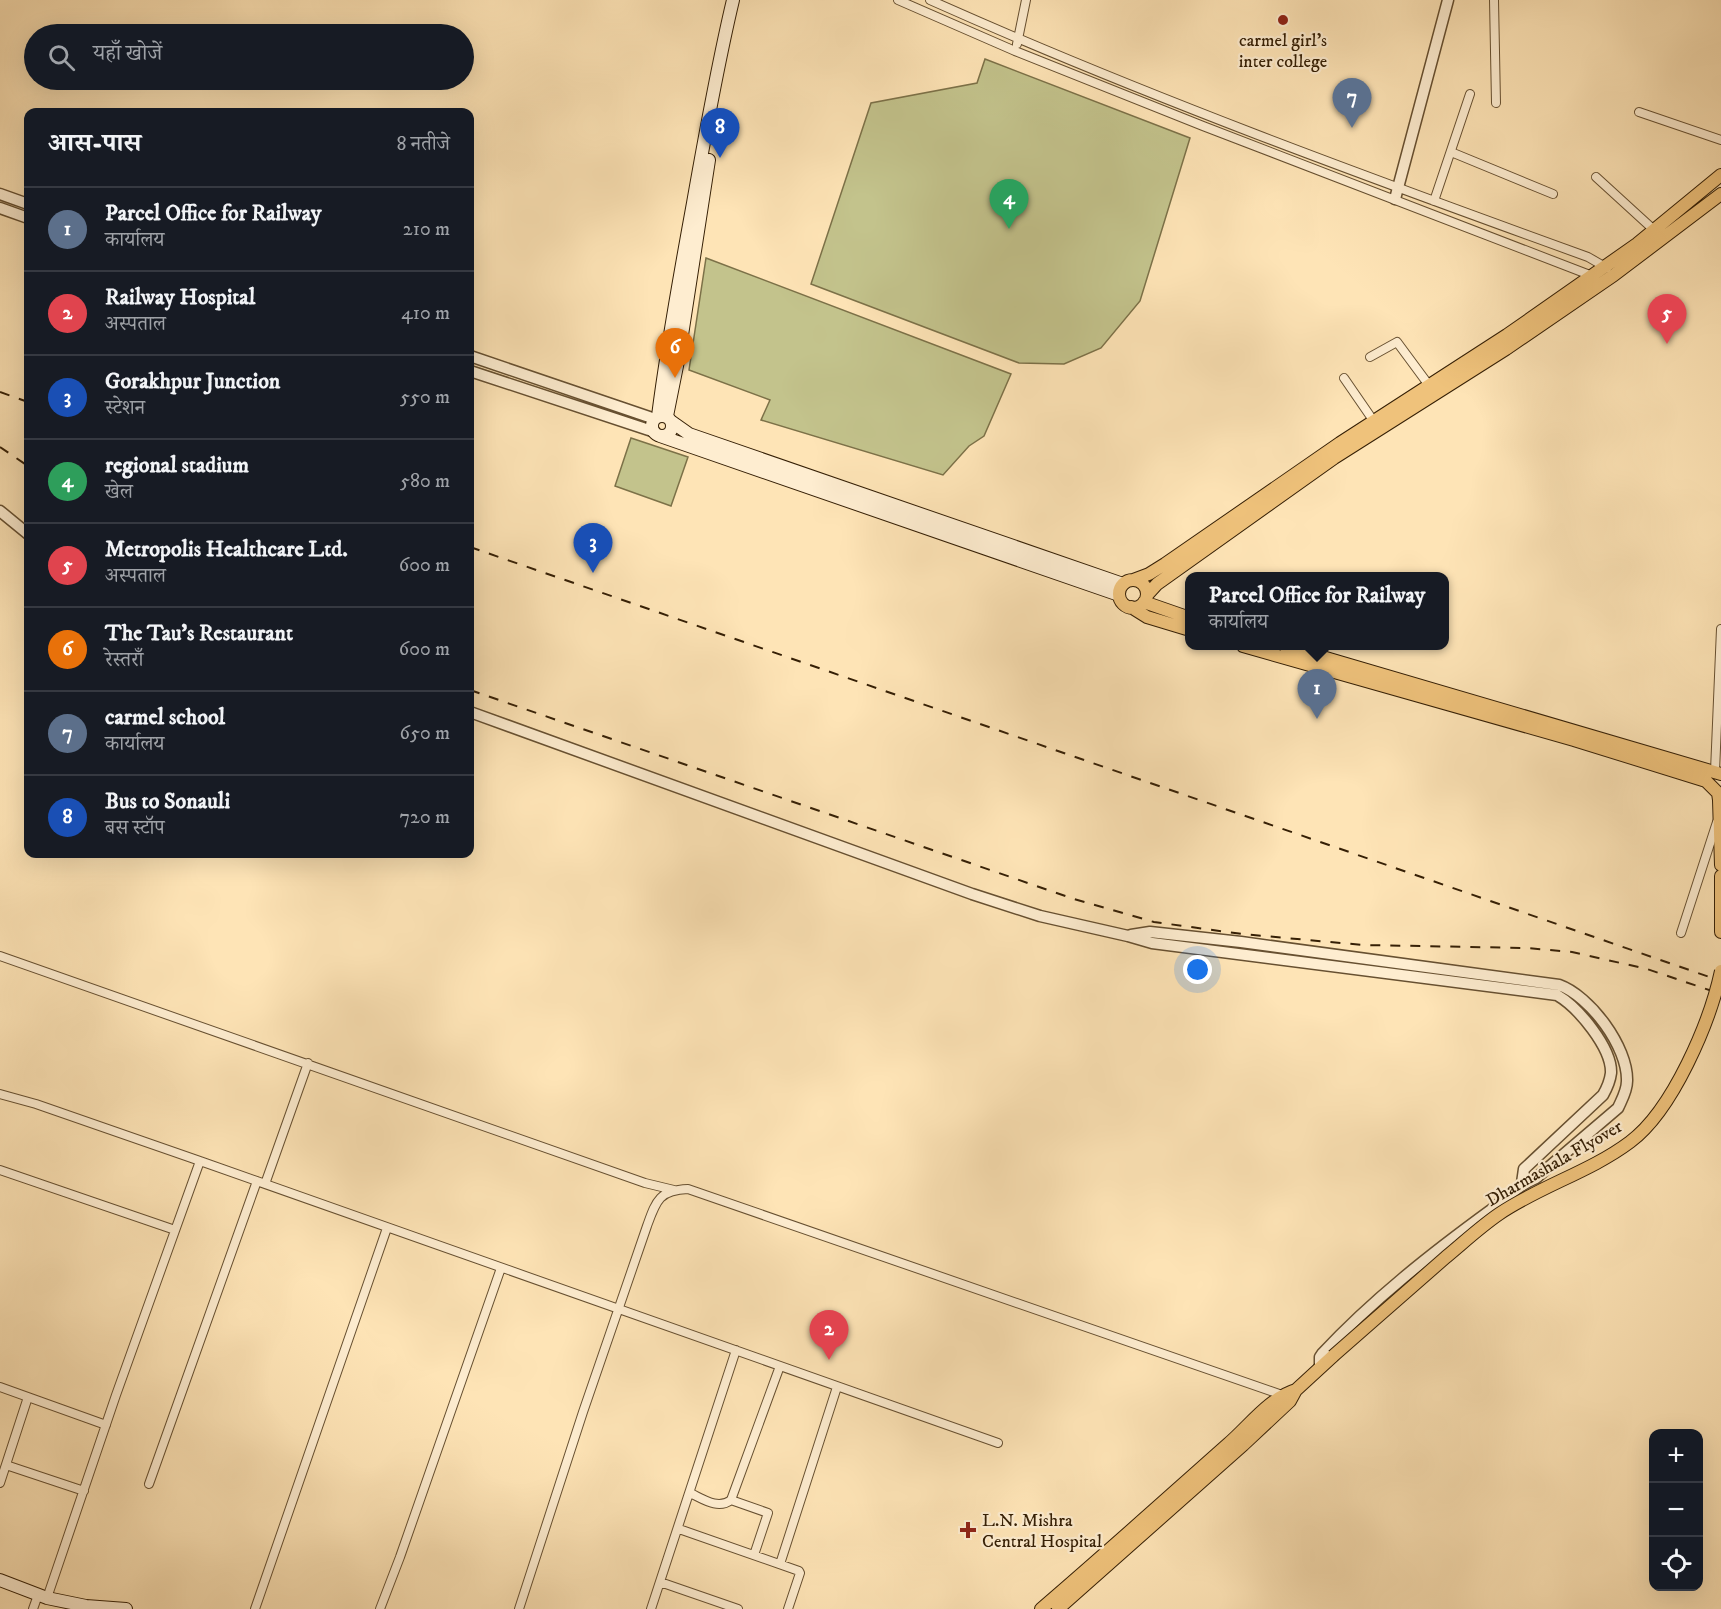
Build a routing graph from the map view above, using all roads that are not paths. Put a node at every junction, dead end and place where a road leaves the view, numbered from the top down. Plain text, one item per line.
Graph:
1 (733, 0) edge
2 (741, 0) edge
3 (898, 0) edge
4 (930, 0) edge
5 (1026, 0) edge
6 (1448, 0) edge
7 (1494, 0) edge
8 (1018, 39) junction
9 (1015, 51) junction
10 (1086, 67) junction
11 (1082, 78) junction
12 (1470, 94) dead end
13 (1496, 103) dead end
14 (1639, 112) dead end
15 (1721, 140) edge
16 (1450, 152) junction
17 (1721, 175) edge
18 (1596, 177) dead end
19 (1398, 188) junction
20 (0, 194) edge
21 (1553, 194) dead end
22 (1721, 194) edge
23 (1395, 199) junction
24 (1434, 201) junction
25 (24, 203) edge
26 (0, 208) edge
27 (24, 217) edge
28 (1654, 230) junction
29 (1610, 271) junction
30 (1598, 279) junction
31 (474, 357) edge
32 (1370, 357) dead end
33 (474, 372) edge
34 (1344, 378) dead end
35 (1431, 390) junction
36 (663, 418) junction
37 (1377, 425) junction
38 (657, 434) junction
39 (0, 511) edge
40 (24, 531) edge
41 (1125, 586) junction
42 (1145, 599) junction
43 (1131, 607) junction
44 (1185, 616) edge
45 (1185, 628) edge
46 (1721, 629) edge
47 (1720, 642) edge
48 (1260, 650) edge
49 (1302, 650) edge
50 (474, 713) edge
51 (1718, 773) edge
52 (1719, 813) junction
53 (1721, 865) edge
54 (1721, 876) edge
55 (1721, 932) edge
56 (1681, 933) dead end
57 (1128, 936) junction
58 (0, 956) edge
59 (1721, 971) edge
60 (308, 1063) junction
61 (0, 1094) edge
62 (200, 1161) junction
63 (0, 1170) edge
64 (261, 1183) junction
65 (1522, 1183) junction
66 (674, 1190) junction
67 (387, 1228) junction
68 (175, 1230) junction
69 (501, 1268) junction
70 (620, 1309) junction
71 (736, 1350) junction
72 (780, 1366) junction
73 (1320, 1367) junction
74 (0, 1387) edge
75 (837, 1387) junction
76 (1289, 1395) junction
77 (28, 1397) junction
78 (106, 1425) junction
79 (998, 1443) dead end
80 (6, 1465) junction
81 (0, 1483) edge
82 (149, 1484) dead end
83 (84, 1491) junction
84 (690, 1493) junction
85 (731, 1500) junction
86 (679, 1529) junction
87 (754, 1555) junction
88 (780, 1564) junction
89 (0, 1580) edge
90 (660, 1582) junction
91 (43, 1597) junction
92 (33, 1609) edge
93 (126, 1609) edge
94 (255, 1609) edge
95 (380, 1609) edge
96 (519, 1609) edge
97 (651, 1609) edge
98 (738, 1609) edge
99 (788, 1609) edge
100 (1041, 1609) edge
101 (1058, 1609) edge

1 - 36 main road
2 - 36 main road
3 - 9 street
4 - 8 street
5 - 8 street
6 - 19 street
7 - 13 street
8 - 9 street
8 - 10 street
9 - 11 street
10 - 11 street
10 - 19 street
11 - 23 street
12 - 16 street
14 - 15 street
16 - 21 street
16 - 24 street
17 - 28 main road
18 - 28 street
19 - 23 street
19 - 24 street
20 - 25 street
22 - 29 main road
23 - 30 street
24 - 29 street
26 - 27 street
28 - 29 main road
29 - 30 main road
30 - 35 main road
31 - 36 street
32 - 35 street
33 - 38 street
34 - 37 street
35 - 37 main road
36 - 38 main road
36 - 38 main road
36 - 41 main road
37 - 41 main road
37 - 42 main road
38 - 41 main road
39 - 40 street
41 - 42 main road
41 - 43 main road
42 - 43 main road
42 - 44 main road
43 - 45 main road
46 - 47 street
47 - 51 street
48 - 52 main road
49 - 51 main road
50 - 57 street
52 - 53 main road
52 - 56 street
54 - 55 main road
57 - 65 street
57 - 65 street
58 - 60 street
59 - 73 main road, Dharmashala Flyover, bridge
60 - 64 street
60 - 66 street
61 - 62 street
62 - 64 street
62 - 68 street
63 - 68 street
64 - 67 street
64 - 82 street
65 - 73 street
66 - 70 street
66 - 76 street
67 - 69 street
67 - 94 street
68 - 78 street
69 - 70 street
69 - 95 street
70 - 71 street
70 - 96 street
71 - 72 street
71 - 84 street
72 - 75 street
72 - 85 street
73 - 76 main road, Dharmashala Flyover
74 - 77 street
75 - 79 street
75 - 88 street
76 - 100 main road
76 - 101 main road
77 - 78 street
77 - 80 street
78 - 83 street
80 - 81 street
80 - 83 street
83 - 91 street
84 - 85 street
84 - 86 street
85 - 87 street
86 - 87 street
86 - 90 street
87 - 88 street
88 - 99 street
89 - 91 main road
90 - 97 street
90 - 98 street
91 - 92 street
91 - 93 main road

